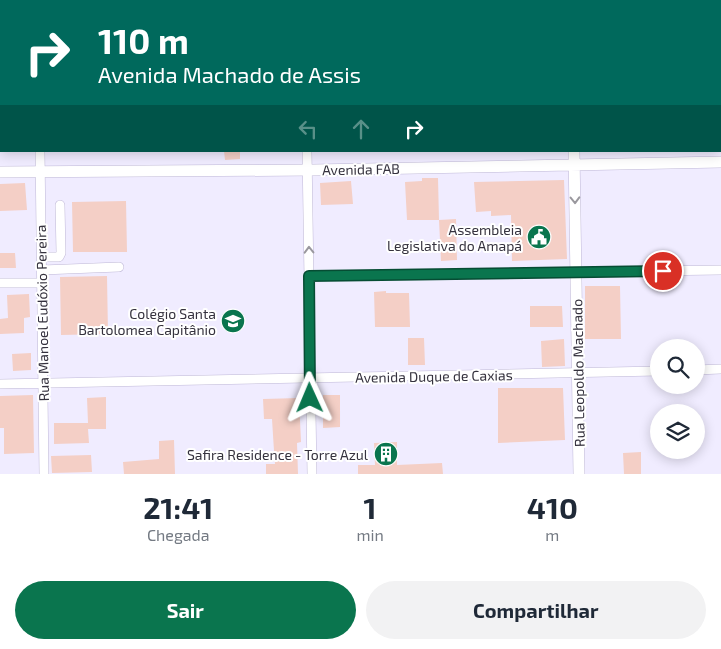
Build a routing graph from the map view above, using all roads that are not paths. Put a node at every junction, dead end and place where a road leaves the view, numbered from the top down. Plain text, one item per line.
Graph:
1 (40, 152) edge
2 (307, 152) edge
3 (574, 152) edge
4 (721, 162) edge
5 (574, 164) junction
6 (308, 170) junction
7 (0, 172) edge
8 (40, 172) junction
9 (60, 205) dead end
10 (42, 257) junction
11 (119, 267) dead end
12 (42, 270) junction
13 (721, 270) edge
14 (576, 272) junction
15 (309, 276) junction
16 (0, 283) edge
17 (42, 283) junction
18 (705, 370) edge
19 (721, 370) edge
20 (650, 371) edge
21 (577, 373) junction
22 (310, 379) junction
23 (43, 383) junction
24 (0, 384) edge
25 (44, 474) edge
26 (312, 474) edge
27 (579, 474) edge

1 - 8 street, Rua Manoel Eudóxio Pereira
2 - 6 street
3 - 5 main road, Rua Leopoldo Machado
4 - 5 main road, Avenida FAB
5 - 6 main road, Avenida FAB
5 -> 14 main road, Rua Leopoldo Machado
6 - 8 main road, Avenida FAB
15 -> 6 street
7 - 8 main road, Avenida FAB
8 - 10 street, Rua Manoel Eudóxio Pereira
9 - 10 street
10 - 12 street, Rua Manoel Eudóxio Pereira
11 - 12 street
12 - 17 street, Rua Manoel Eudóxio Pereira
13 - 14 street
14 - 15 street
14 - 21 main road, Rua Leopoldo Machado
15 - 22 street
16 - 17 street
17 - 23 street, Rua Manoel Eudóxio Pereira
18 - 19 street
20 - 21 street, Avenida Duque de Caxias
21 - 22 street, Avenida Duque de Caxias
21 - 27 main road, Rua Leopoldo Machado
22 - 23 street, Avenida Duque de Caxias
22 - 26 street
23 - 24 street, Avenida Duque de Caxias
23 - 25 street, Rua Manoel Eudóxio Pereira

